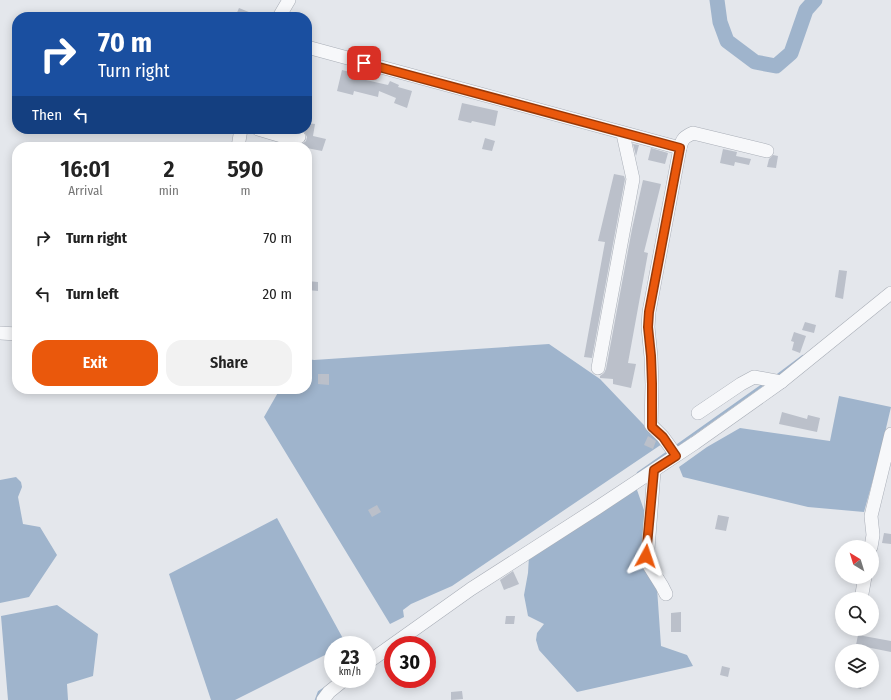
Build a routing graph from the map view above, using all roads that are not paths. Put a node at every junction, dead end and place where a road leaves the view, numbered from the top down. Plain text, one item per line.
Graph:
1 (289, 0) edge
2 (282, 12) edge
3 (312, 48) edge
4 (273, 134) edge
5 (623, 134) junction
6 (299, 137) dead end
7 (680, 148) junction
8 (768, 151) dead end
9 (891, 293) edge
10 (0, 333) edge
11 (12, 334) edge
12 (598, 368) dead end
13 (777, 381) junction
14 (698, 413) dead end
15 (891, 434) edge
16 (673, 451) junction
17 (654, 470) junction
18 (872, 540) edge
19 (666, 594) dead end
20 (376, 657) edge
21 (334, 688) edge
22 (323, 700) edge

1 - 2 street
3 - 5 street
4 - 6 street
5 - 7 street
5 - 12 street
7 - 8 street
7 - 16 street
9 - 13 street
10 - 11 street
13 - 14 street
13 - 16 street
15 - 18 street
16 - 17 street
17 - 19 street
17 - 20 street
21 - 22 street

